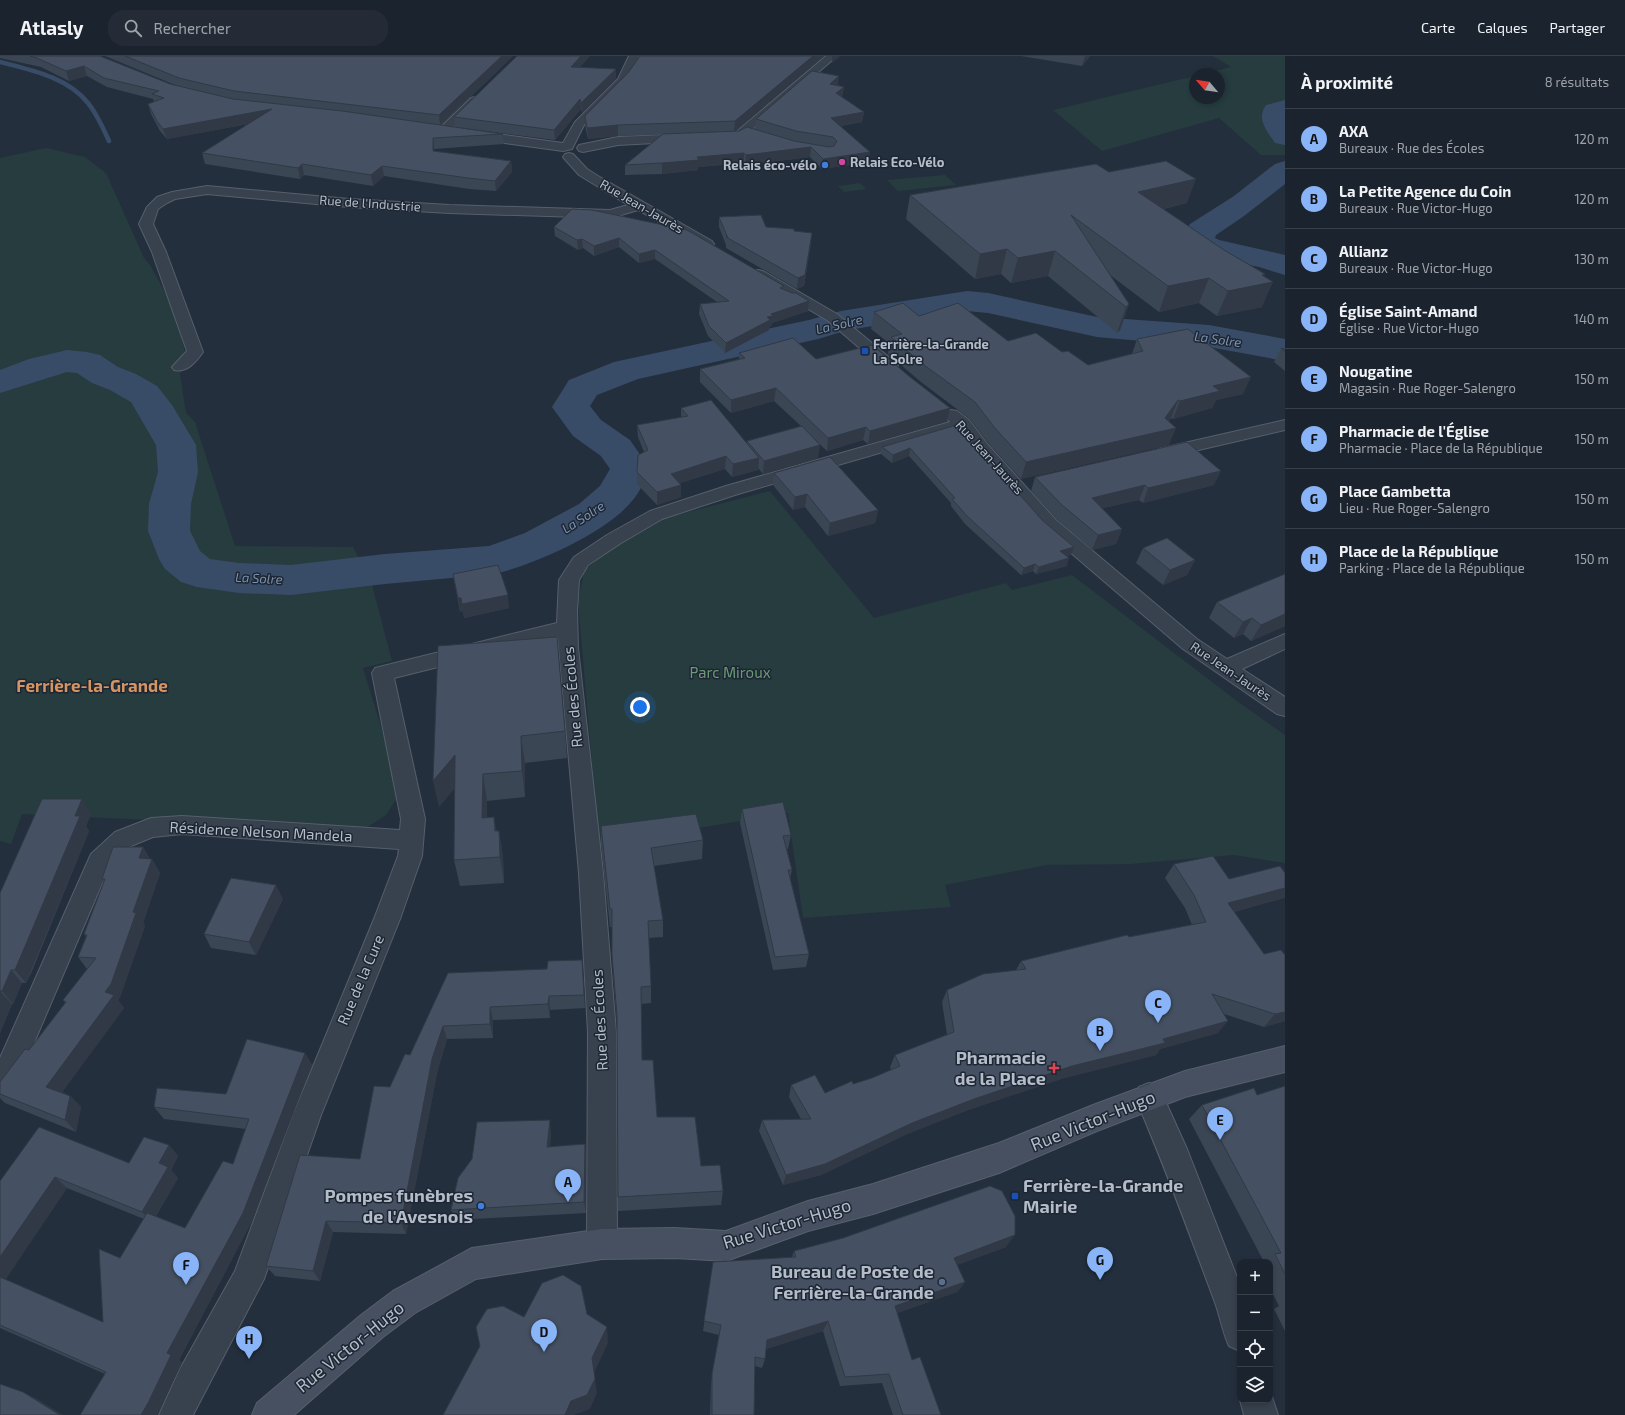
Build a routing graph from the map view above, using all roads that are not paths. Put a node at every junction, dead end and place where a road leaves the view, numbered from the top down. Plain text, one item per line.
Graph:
1 (634, 56) edge
2 (832, 56) edge
3 (483, 93) edge
4 (740, 133) junction
5 (758, 135) edge
6 (573, 151) junction
7 (639, 206) junction
8 (719, 251) edge
9 (744, 266) edge
10 (180, 366) dead end
11 (902, 376) edge
12 (938, 405) edge
13 (963, 424) junction
14 (1285, 425) edge
15 (1147, 457) edge
16 (567, 628) junction
17 (1285, 641) edge
18 (1226, 668) junction
19 (1285, 708) edge
20 (411, 840) junction
21 (1285, 1059) edge
22 (0, 1081) edge
23 (1149, 1097) junction
24 (602, 1244) junction
25 (1239, 1331) edge
26 (1258, 1403) edge
27 (176, 1415) edge
28 (269, 1415) edge
29 (1261, 1415) edge

1 - 6 street
2 - 4 street
3 - 6 street
4 - 5 street
4 - 6 street
6 - 7 street, Rue Jean-Jaurès
7 - 8 street, Rue Jean-Jaurès
7 - 10 street, Rue de l'Industrie
9 - 11 street
12 - 13 street, Rue Jean-Jaurès
13 - 16 street, Rue des Écoles
13 - 18 street, Rue Jean-Jaurès
14 - 15 street
16 - 20 street, Rue de la Cure
16 - 24 street, Rue des Écoles
17 - 18 street
18 - 19 street, Rue Jean-Jaurès
20 - 22 street, Résidence Nelson Mandela
20 - 27 street, Rue de la Cure
21 - 23 street, Rue Victor-Hugo
23 - 24 street, Rue Victor-Hugo
23 - 25 street
24 - 28 street, Rue Victor-Hugo
26 - 29 street

